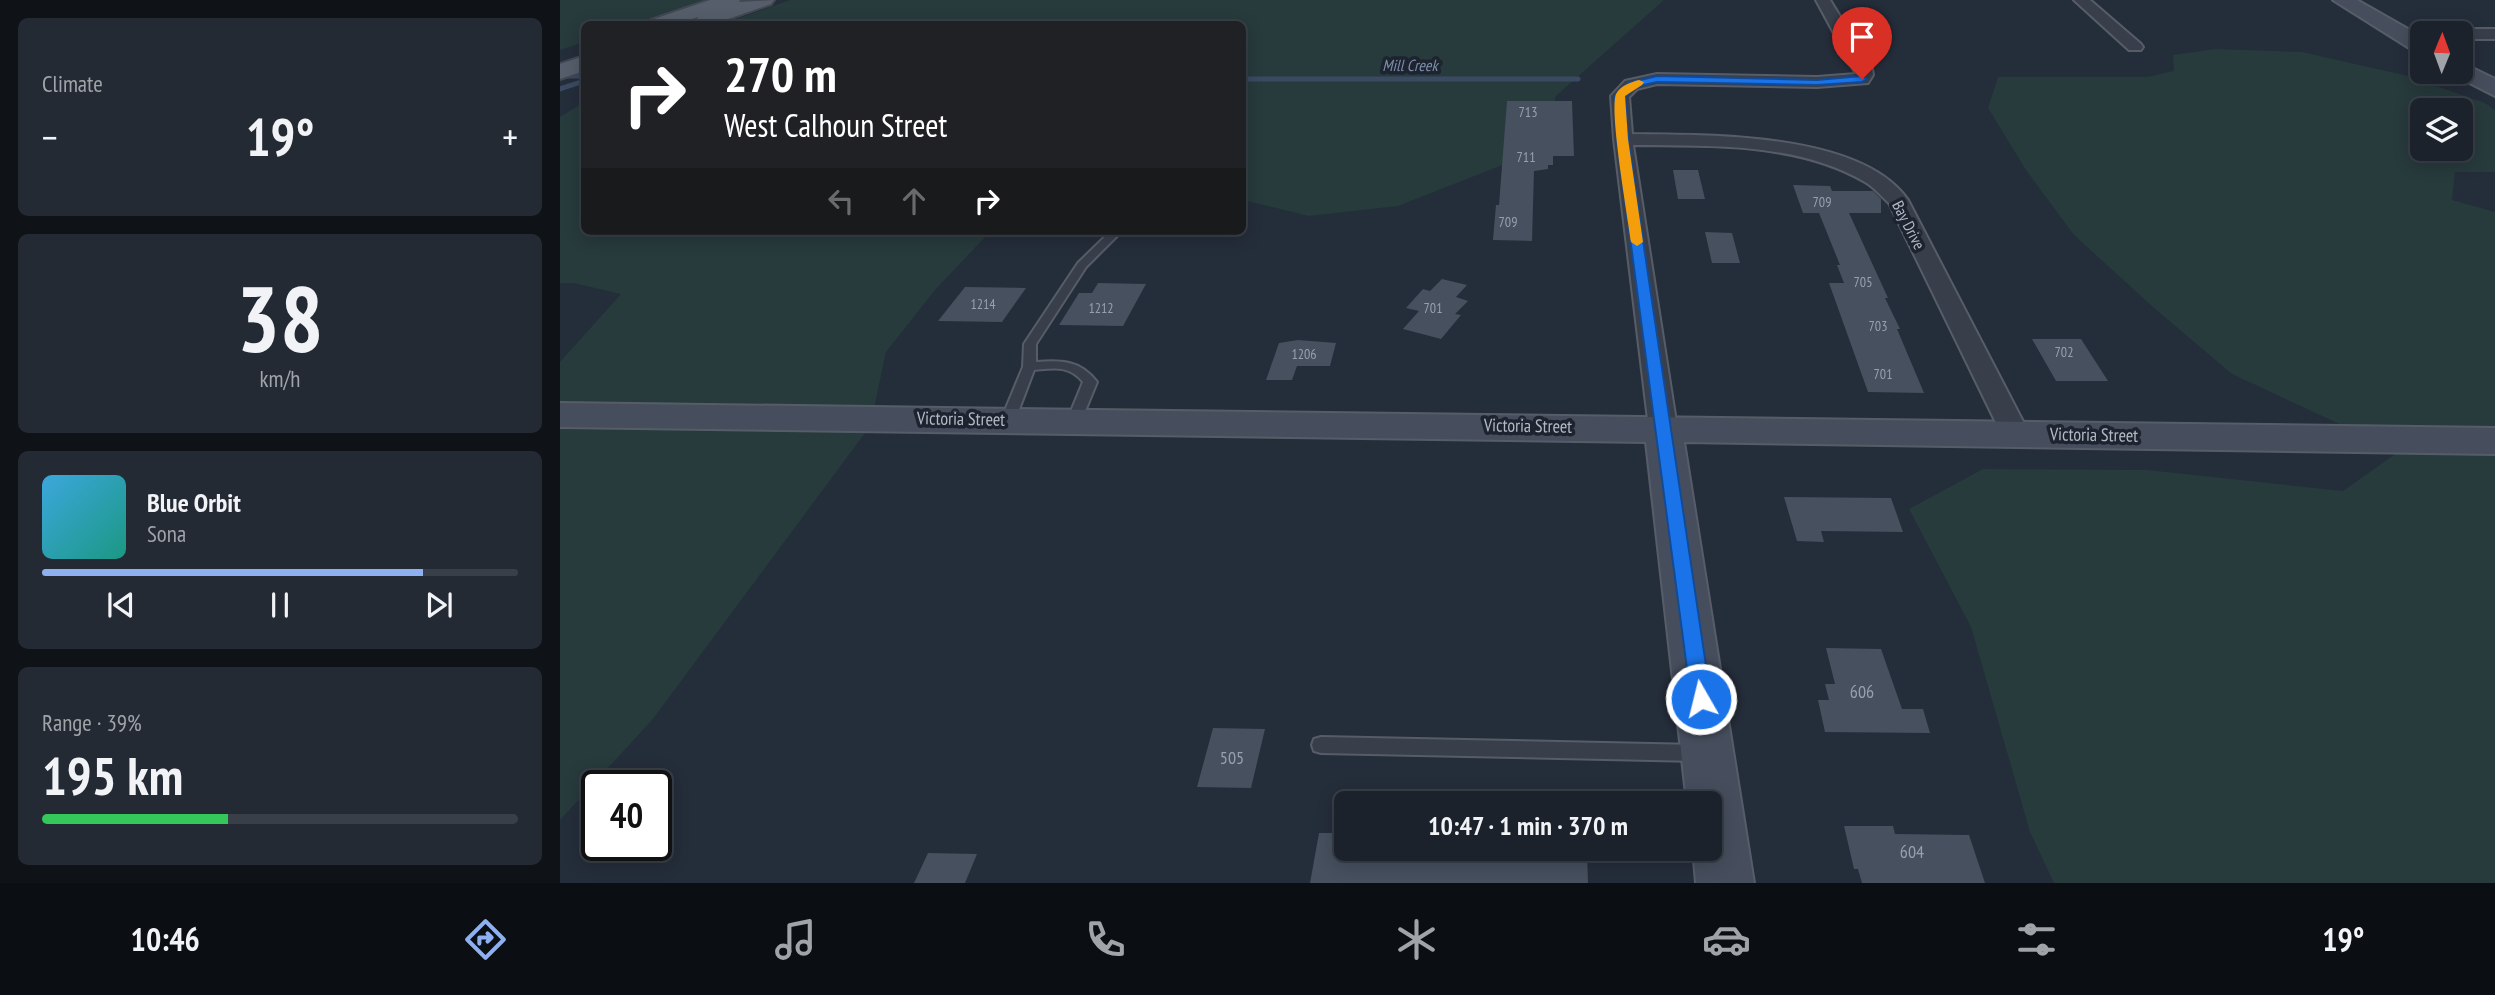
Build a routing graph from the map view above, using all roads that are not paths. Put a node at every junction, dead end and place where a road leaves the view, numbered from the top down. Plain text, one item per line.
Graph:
1 (730, 0) edge
2 (764, 0) edge
3 (1823, 0) edge
4 (2081, 0) edge
5 (2343, 0) edge
6 (668, 21) edge
7 (704, 21) edge
8 (2400, 34) junction
9 (2410, 34) edge
10 (2473, 34) edge
11 (2495, 34) edge
12 (2410, 39) edge
13 (2136, 47) dead end
14 (581, 51) edge
15 (560, 58) edge
16 (581, 64) edge
17 (560, 72) edge
18 (2473, 76) edge
19 (2495, 89) edge
20 (1623, 139) junction
21 (1112, 235) edge
22 (1029, 367) junction
23 (560, 415) edge
24 (1008, 420) junction
25 (1074, 421) junction
26 (1663, 428) junction
27 (2015, 433) junction
28 (2495, 441) edge
29 (1321, 745) dead end
30 (1709, 753) junction
31 (1726, 883) edge

1 - 6 main road
2 - 7 main road
3 - 20 street
4 - 13 street
5 - 8 street
8 - 9 street
8 - 12 street
10 - 11 street
14 - 15 main road
16 - 17 main road
18 - 19 street
20 - 26 street
20 - 27 street, Bay Drive
21 - 22 lane
22 - 24 lane
22 - 25 lane
23 - 24 street, Victoria Street
24 - 25 street, Victoria Street
25 - 26 street, Victoria Street
26 - 27 street, Victoria Street
26 - 30 street
27 - 28 street, Victoria Street
29 - 30 lane
30 - 31 street

